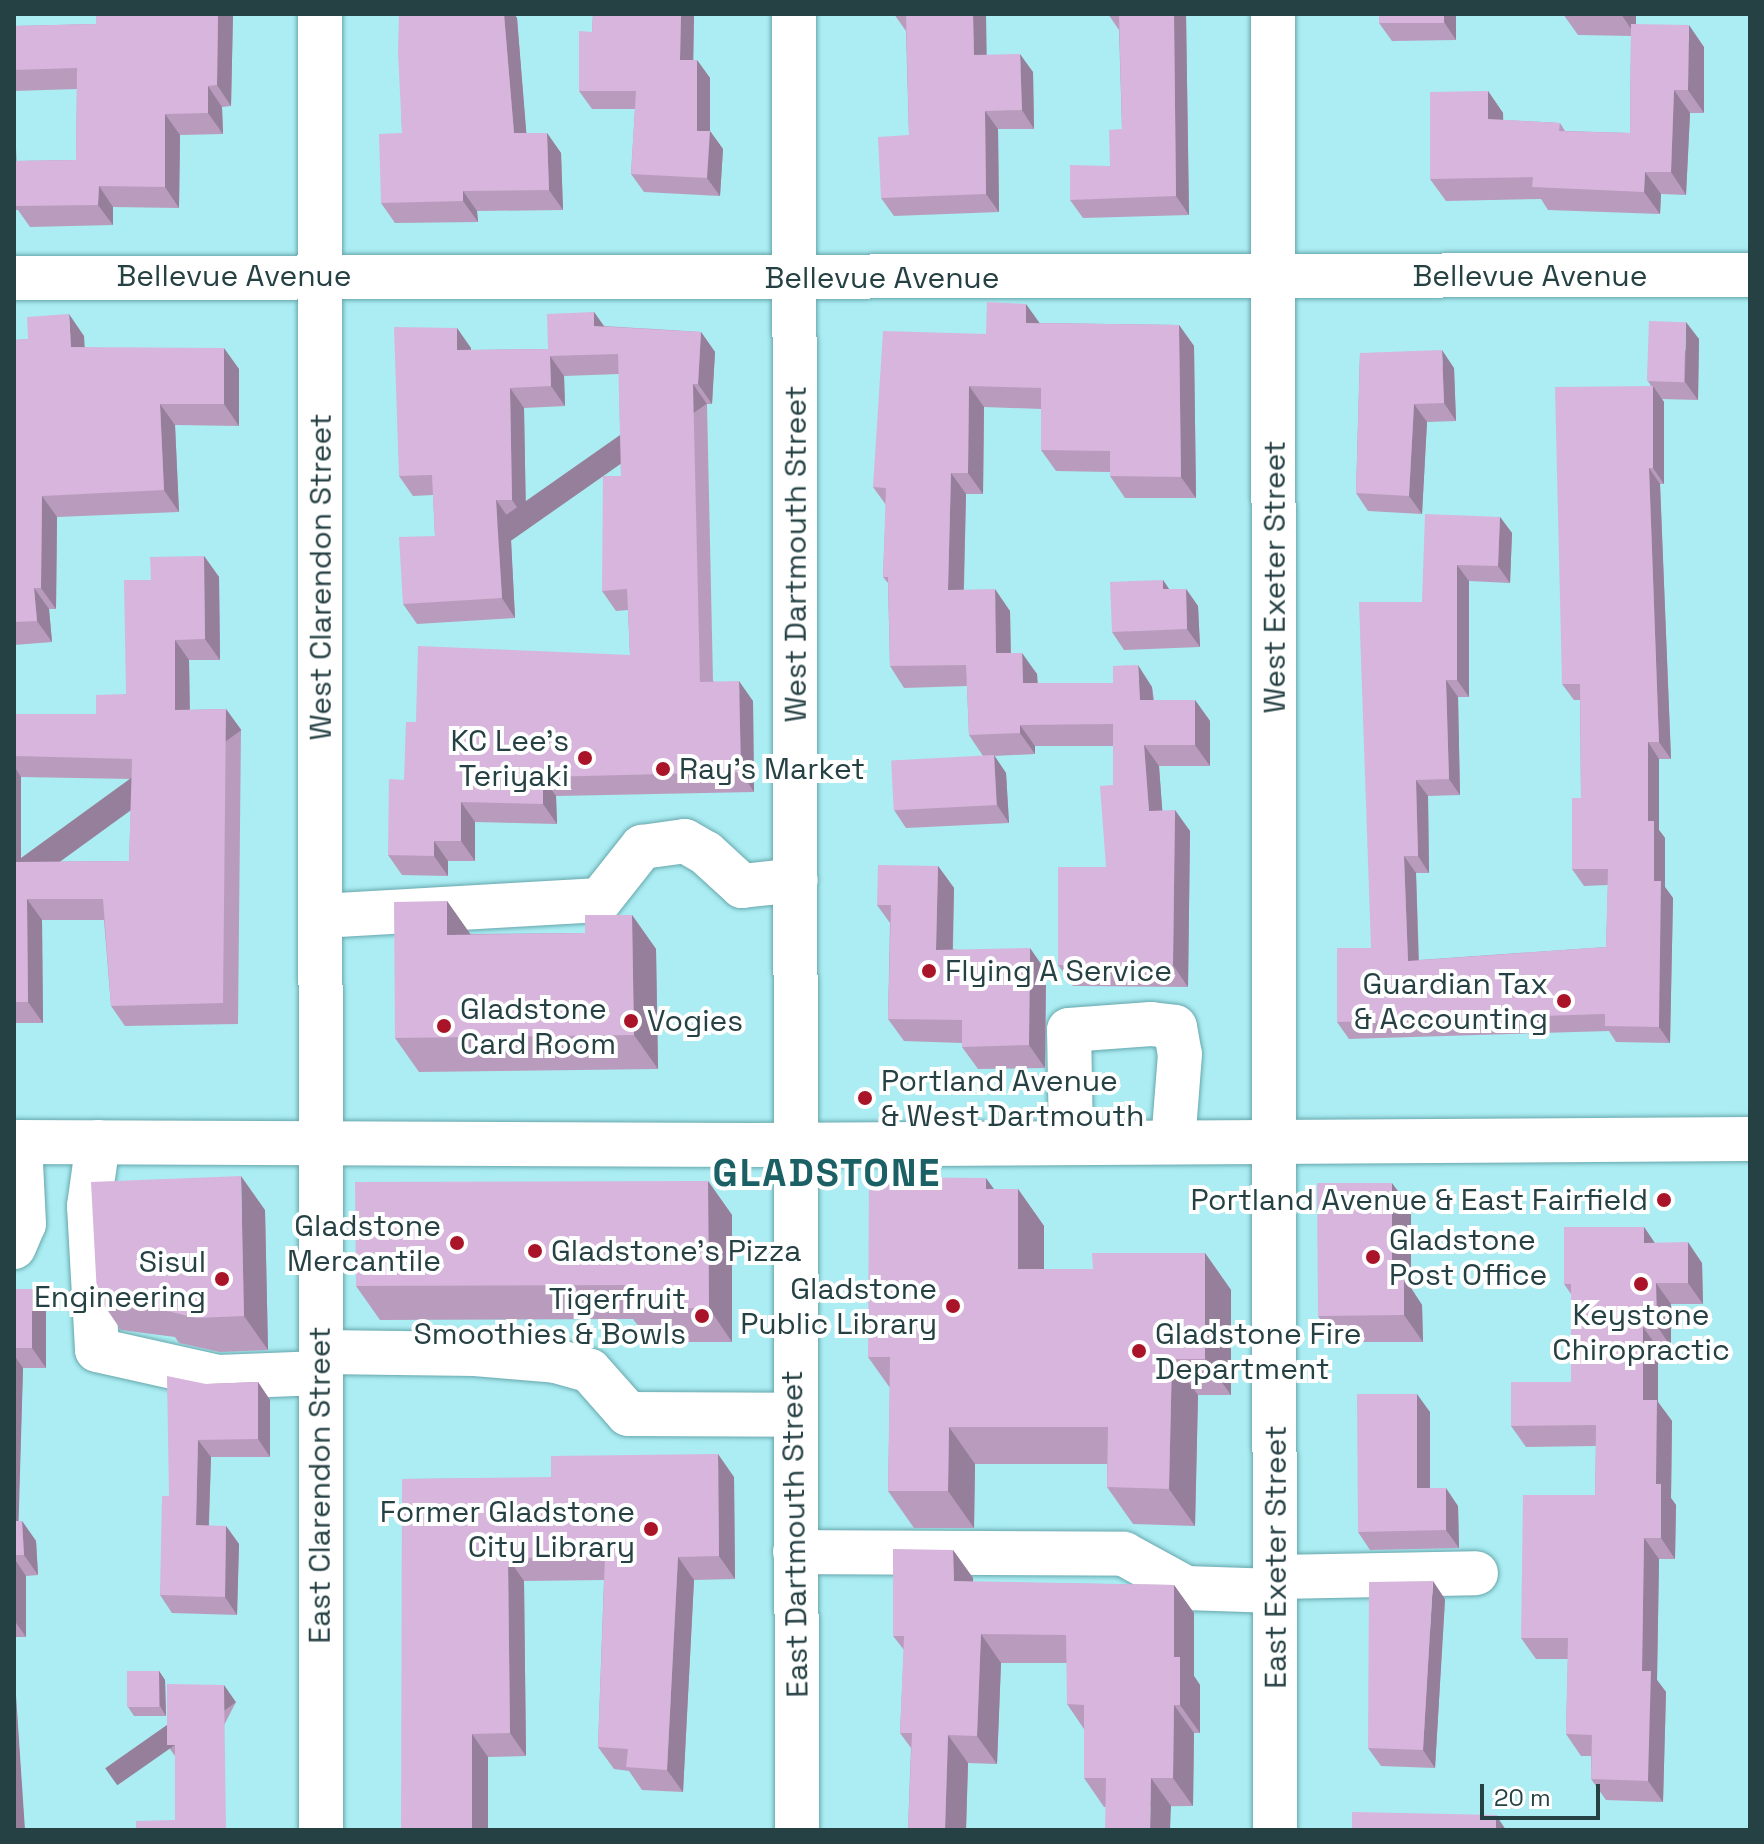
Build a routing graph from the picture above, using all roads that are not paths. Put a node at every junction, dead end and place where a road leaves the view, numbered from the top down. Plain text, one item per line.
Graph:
1 (320, 14) edge
2 (794, 14) edge
3 (1273, 14) edge
4 (1750, 275) edge
5 (321, 276) junction
6 (796, 277) junction
7 (1273, 277) junction
8 (14, 278) edge
9 (796, 880) junction
10 (321, 916) junction
11 (1750, 1139) edge
12 (322, 1141) junction
13 (1071, 1141) junction
14 (1277, 1141) junction
15 (17, 1142) edge
16 (98, 1142) junction
17 (794, 1142) junction
18 (1173, 1142) junction
19 (14, 1247) edge
20 (321, 1362) junction
21 (794, 1415) junction
22 (795, 1552) junction
23 (1476, 1573) dead end
24 (1276, 1584) junction
25 (321, 1830) edge
26 (797, 1830) edge
27 (1275, 1830) edge

1 - 5 street, West Clarendon Street
2 - 6 street, West Dartmouth Street
3 - 7 street, West Exeter Street
4 - 7 street, Bellevue Avenue
5 - 6 street, Bellevue Avenue
5 - 8 street, Bellevue Avenue
5 - 10 street, West Clarendon Street
6 - 7 street, Bellevue Avenue
6 - 9 street, West Dartmouth Street
7 - 14 street, West Exeter Street
9 - 10 street
9 - 17 street, West Dartmouth Street
10 - 12 street, West Clarendon Street
11 - 14 street
12 - 16 street
12 - 17 street
12 - 20 street, East Clarendon Street
13 - 17 street
13 - 18 street
13 - 18 street
14 - 18 street
14 - 24 street, East Exeter Street
15 - 16 street
15 - 19 street
16 - 20 street
17 - 21 street, East Dartmouth Street
20 - 21 street
20 - 25 street, East Clarendon Street
21 - 22 street, East Dartmouth Street
22 - 24 street
22 - 26 street, East Dartmouth Street
23 - 24 street
24 - 27 street, East Exeter Street

